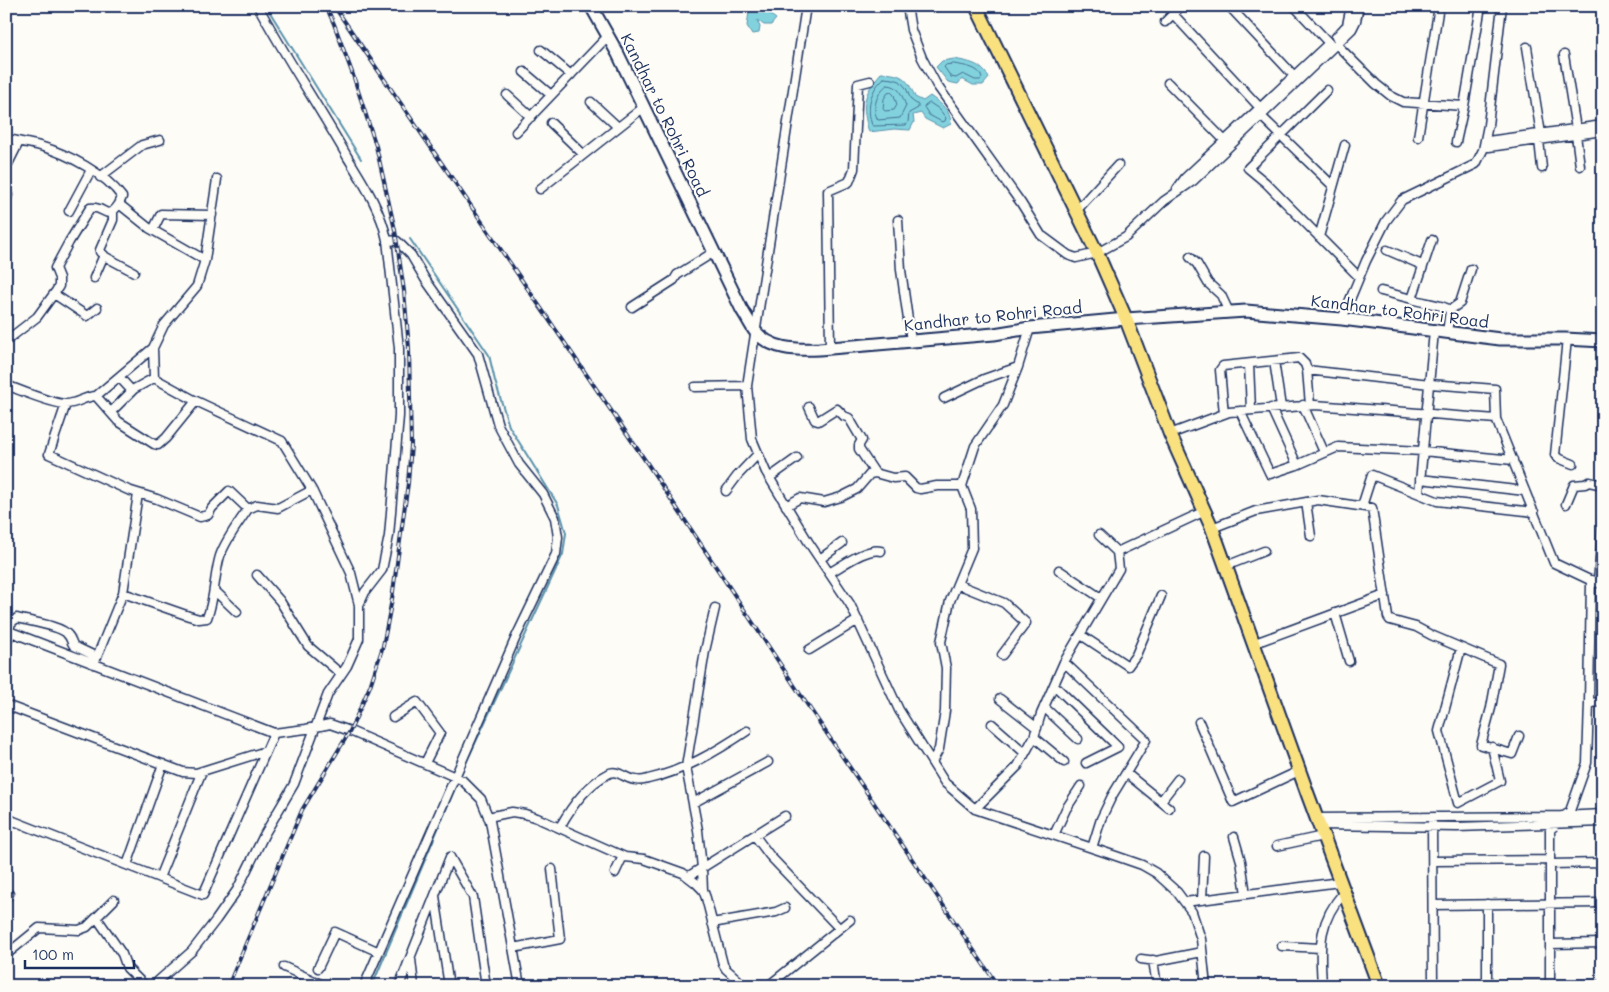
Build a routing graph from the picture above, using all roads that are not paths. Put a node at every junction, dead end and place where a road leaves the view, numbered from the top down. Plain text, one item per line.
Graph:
1 (258, 6) edge
2 (591, 6) edge
3 (806, 6) edge
4 (907, 6) edge
5 (976, 6) edge
6 (1181, 6) edge
7 (1230, 6) edge
8 (1294, 6) edge
9 (1359, 6) edge
10 (1439, 6) edge
11 (1481, 6) edge
12 (1502, 6) edge
13 (1349, 8) edge
14 (1173, 14) junction
15 (1164, 22) dead end
16 (608, 36) junction
17 (1332, 44) junction
18 (1527, 47) dead end
19 (541, 50) dead end
20 (1564, 55) dead end
21 (524, 72) dead end
22 (571, 75) junction
23 (1296, 78) junction
24 (870, 81) dead end
25 (1168, 83) dead end
26 (1328, 90) dead end
27 (552, 95) junction
28 (507, 96) dead end
29 (591, 102) dead end
30 (1424, 103) junction
31 (1464, 106) junction
32 (644, 107) junction
33 (1262, 112) junction
34 (531, 117) junction
35 (551, 123) dead end
36 (1603, 125) edge
37 (618, 127) junction
38 (1603, 131) edge
39 (516, 132) dead end
40 (1576, 132) junction
41 (1281, 136) junction
42 (1418, 137) dead end
43 (1540, 137) junction
44 (6, 138) edge
45 (160, 140) dead end
46 (19, 142) junction
47 (1456, 142) dead end
48 (1227, 143) junction
49 (1345, 145) dead end
50 (583, 154) junction
51 (1118, 165) dead end
52 (1580, 166) dead end
53 (6, 168) edge
54 (1542, 168) dead end
55 (91, 170) junction
56 (100, 177) junction
57 (217, 179) dead end
58 (1333, 186) junction
59 (540, 188) dead end
60 (6, 192) edge
61 (6, 200) edge
62 (119, 204) junction
63 (69, 211) dead end
64 (1076, 211) junction
65 (113, 212) junction
66 (212, 215) junction
67 (898, 220) dead end
68 (153, 230) junction
69 (1319, 237) junction
70 (387, 240) junction
71 (1432, 240) dead end
72 (1387, 250) dead end
73 (714, 252) junction
74 (1097, 253) junction
75 (104, 256) junction
76 (1190, 257) dead end
77 (205, 260) junction
78 (1422, 265) junction
79 (1471, 269) dead end
80 (134, 272) dead end
81 (1359, 277) junction
82 (94, 278) dead end
83 (1381, 291) dead end
84 (54, 294) junction
85 (1412, 299) junction
86 (632, 307) dead end
87 (97, 308) dead end
88 (1450, 310) junction
89 (1229, 312) junction
90 (1126, 319) junction
91 (1342, 320) junction
92 (1030, 328) junction
93 (755, 331) junction
94 (1434, 331) junction
95 (1448, 333) junction
96 (1567, 339) junction
97 (6, 341) edge
98 (911, 341) junction
99 (1603, 341) edge
100 (152, 348) junction
101 (830, 348) junction
102 (1274, 361) junction
103 (1249, 364) junction
104 (1018, 367) junction
105 (1307, 370) junction
106 (119, 377) junction
107 (154, 378) junction
108 (1430, 384) junction
109 (6, 385) edge
110 (748, 386) junction
111 (695, 387) dead end
112 (132, 391) junction
113 (96, 396) junction
114 (944, 398) dead end
115 (196, 401) junction
116 (66, 404) junction
117 (1306, 405) junction
118 (808, 407) dead end
119 (1281, 407) junction
120 (1271, 408) junction
121 (1251, 410) junction
122 (1240, 411) junction
123 (110, 412) junction
124 (1224, 414) junction
125 (1427, 414) junction
126 (1496, 419) junction
127 (1170, 434) junction
128 (1423, 451) junction
129 (1324, 452) junction
130 (758, 454) junction
131 (797, 458) dead end
132 (1513, 460) junction
133 (1573, 464) dead end
134 (1298, 465) junction
135 (875, 474) junction
136 (769, 478) junction
137 (1420, 479) junction
138 (1603, 485) edge
139 (962, 486) junction
140 (312, 490) junction
141 (1525, 490) junction
142 (726, 491) dead end
143 (1419, 492) junction
144 (138, 494) junction
145 (1306, 502) junction
146 (1566, 504) dead end
147 (786, 506) junction
148 (1362, 506) junction
149 (248, 509) junction
150 (1205, 511) junction
151 (1534, 512) junction
152 (1603, 518) edge
153 (1212, 528) junction
154 (1099, 535) dead end
155 (1310, 536) dead end
156 (842, 543) dead end
157 (1264, 550) dead end
158 (881, 551) dead end
159 (1116, 552) junction
160 (820, 559) junction
161 (1226, 566) junction
162 (1059, 570) dead end
163 (829, 573) junction
164 (257, 575) dead end
165 (1597, 582) edge
166 (957, 584) junction
167 (214, 590) junction
168 (123, 593) junction
169 (1384, 595) junction
170 (1161, 596) dead end
171 (1101, 598) junction
172 (360, 605) junction
173 (715, 608) dead end
174 (237, 612) dead end
175 (1335, 613) junction
176 (858, 620) junction
177 (8, 631) edge
178 (1081, 635) junction
179 (1255, 643) junction
180 (6, 644) edge
181 (1461, 648) junction
182 (809, 650) dead end
183 (1002, 654) dead end
184 (96, 660) junction
185 (1349, 661) dead end
186 (1064, 662) junction
187 (341, 674) junction
188 (1054, 685) junction
189 (1000, 699) dead end
190 (1603, 702) edge
191 (1589, 703) junction
192 (6, 705) edge
193 (1044, 707) junction
194 (393, 717) dead end
195 (1199, 722) dead end
196 (992, 724) dead end
197 (315, 728) junction
198 (1037, 728) junction
199 (747, 731) dead end
200 (274, 733) junction
201 (1519, 736) dead end
202 (1034, 737) junction
203 (1078, 739) dead end
204 (1492, 747) junction
205 (266, 751) junction
206 (1025, 753) junction
207 (768, 762) dead end
208 (932, 762) junction
209 (1064, 762) dead end
210 (1086, 762) dead end
211 (424, 763) junction
212 (163, 764) junction
213 (686, 767) junction
214 (202, 771) junction
215 (1299, 771) junction
216 (1126, 772) junction
217 (458, 778) junction
218 (1178, 779) dead end
219 (1082, 786) dead end
220 (1161, 802) junction
221 (693, 804) junction
222 (1169, 808) dead end
223 (975, 809) junction
224 (1603, 814) edge
225 (1565, 815) junction
226 (785, 816) dead end
227 (488, 817) junction
228 (1432, 817) junction
229 (9, 819) edge
230 (1603, 822) edge
231 (1556, 823) junction
232 (1319, 826) junction
233 (560, 827) junction
234 (1432, 827) junction
235 (6, 831) edge
236 (1054, 835) junction
237 (755, 836) junction
238 (1234, 837) dead end
239 (1277, 846) dead end
240 (1092, 848) junction
241 (623, 856) junction
242 (1204, 856) dead end
243 (1433, 860) junction
244 (1550, 862) junction
245 (1603, 863) edge
246 (127, 865) junction
247 (702, 868) junction
248 (552, 869) dead end
249 (615, 873) dead end
250 (689, 876) junction
251 (159, 878) junction
252 (1342, 887) junction
253 (703, 890) junction
254 (6, 892) edge
255 (1246, 894) junction
256 (435, 895) junction
257 (6, 899) edge
258 (114, 900) dead end
259 (1202, 900) junction
260 (1185, 902) junction
261 (1603, 903) edge
262 (1488, 904) junction
263 (1550, 904) junction
264 (1433, 905) junction
265 (785, 908) dead end
266 (97, 918) junction
267 (850, 920) dead end
268 (712, 923) junction
269 (839, 928) junction
270 (1603, 943) edge
271 (1550, 944) junction
272 (1282, 946) dead end
273 (513, 948) junction
274 (1320, 948) junction
275 (379, 952) junction
276 (1202, 952) junction
277 (7, 954) edge
278 (411, 957) junction
279 (1141, 959) dead end
280 (1153, 960) junction
281 (284, 967) dead end
282 (318, 968) dead end
283 (1379, 985) edge
284 (1603, 985) edge
285 (145, 986) edge
286 (156, 986) edge
287 (325, 986) edge
288 (364, 986) edge
289 (399, 986) edge
290 (414, 986) edge
291 (449, 986) edge
292 (486, 986) edge
293 (520, 986) edge
294 (745, 986) edge
295 (768, 986) edge
296 (1157, 986) edge
297 (1206, 986) edge
298 (1322, 986) edge
299 (1414, 986) edge
300 (1433, 986) edge
301 (1469, 986) edge
302 (1487, 986) edge
303 (1550, 986) edge

1 - 70 street
2 - 16 street, Kandhar to Rohri Road
3 - 93 street
4 - 74 street
5 - 64 main road
6 - 14 street
7 - 23 street
8 - 17 street
9 - 17 street
10 - 30 street
11 - 31 street
12 - 81 street
13 - 17 street
14 - 15 street
14 - 33 street
16 - 22 street
16 - 32 street, Kandhar to Rohri Road
17 - 23 street
17 - 30 street
18 - 43 street
19 - 22 street
20 - 40 street
21 - 27 street
22 - 27 street
23 - 33 street
24 - 101 street
25 - 48 street
26 - 41 street
27 - 34 street
28 - 34 street
29 - 37 street
30 - 31 street
30 - 42 street
31 - 47 street
32 - 37 street
32 - 73 street, Kandhar to Rohri Road
33 - 41 street
33 - 48 street
34 - 39 street
35 - 50 street
36 - 40 street
37 - 50 street
38 - 40 street
40 - 43 street
40 - 52 street
41 - 58 street
41 - 69 street
43 - 43 street
43 - 54 street
44 - 46 street
45 - 56 street
46 - 53 street
46 - 55 street
48 - 74 street
49 - 58 street
50 - 59 street
51 - 64 street
55 - 56 street
55 - 63 street
56 - 62 street
57 - 66 street
58 - 69 street
60 - 61 street
62 - 65 street
62 - 68 street
64 - 74 main road
65 - 75 street
65 - 84 street
66 - 68 street
66 - 77 street
67 - 98 street
68 - 77 street
69 - 81 street
70 - 172 street
70 - 217 street
71 - 78 street
72 - 78 street
73 - 86 street
73 - 93 street, Kandhar to Rohri Road
74 - 90 main road
75 - 80 street
75 - 82 street
76 - 89 street
77 - 100 street
78 - 85 street
79 - 88 street
81 - 91 street
83 - 85 street
84 - 87 street
84 - 97 street
85 - 88 street
88 - 95 street
89 - 90 street, Kandhar to Rohri Road
89 - 91 street, Kandhar to Rohri Road
90 - 92 street, Kandhar to Rohri Road
90 - 127 main road
91 - 94 street, Kandhar to Rohri Road
92 - 98 street, Kandhar to Rohri Road
92 - 104 street
93 - 101 street, Kandhar to Rohri Road
93 - 110 street
94 - 95 street, Kandhar to Rohri Road
94 - 108 street
95 - 96 street, Kandhar to Rohri Road
96 - 99 street, Kandhar to Rohri Road
96 - 133 street
98 - 101 street, Kandhar to Rohri Road
100 - 106 street
100 - 107 street
102 - 103 street
102 - 105 street
102 - 119 street
103 - 121 street
103 - 124 street
104 - 114 street
104 - 139 street
105 - 108 street
105 - 117 street
106 - 112 street
106 - 113 street
107 - 112 street
107 - 115 street
108 - 125 street
108 - 126 street
109 - 116 street
110 - 111 street
110 - 130 street
112 - 123 street
113 - 116 street
113 - 123 street
115 - 123 street
115 - 140 street
116 - 144 street
117 - 119 street
117 - 125 street
117 - 129 street
118 - 135 street
119 - 120 street
120 - 121 street
120 - 134 street
121 - 122 street
122 - 124 street
122 - 134 street
124 - 127 street
125 - 126 street
125 - 128 street
126 - 132 street
127 - 150 main road
128 - 129 street
128 - 132 street
128 - 137 street
129 - 134 street
130 - 136 street
130 - 142 street
131 - 136 street
132 - 141 street
135 - 139 street
135 - 147 street
136 - 147 street
137 - 141 street
137 - 143 street
138 - 146 street
139 - 166 street
140 - 149 street
140 - 172 street
141 - 151 street
143 - 148 street
143 - 151 street
144 - 149 street
144 - 168 street
145 - 148 street
145 - 153 street
145 - 155 street
147 - 160 street
148 - 169 street
149 - 167 street
150 - 153 main road
150 - 159 street
151 - 165 street
152 - 165 street
153 - 161 main road
154 - 159 street
156 - 160 street
157 - 161 street
158 - 163 street
159 - 171 street
160 - 163 street
161 - 179 main road
162 - 171 street
163 - 176 street
164 - 187 street
165 - 191 street
166 - 183 street
166 - 208 street
167 - 168 street
167 - 174 street
168 - 184 street
169 - 175 street
169 - 181 street
170 - 178 street
171 - 178 street
172 - 187 street
173 - 213 street
175 - 179 street
175 - 185 street
176 - 182 street
176 - 208 street
177 - 180 street
177 - 184 street
177 - 184 street
178 - 186 street
179 - 215 main road
181 - 204 street
181 - 204 street
184 - 200 street
186 - 188 street
186 - 216 street
187 - 197 street
188 - 193 street
188 - 210 street
189 - 198 street
190 - 191 street
191 - 225 street
192 - 212 street
193 - 198 street
193 - 203 street
194 - 211 street
195 - 215 street
196 - 206 street
197 - 200 street
197 - 211 street
197 - 286 street
198 - 202 street
199 - 213 street
200 - 205 street
201 - 204 street
202 - 206 street
202 - 209 street
205 - 214 street
205 - 251 street
206 - 223 street
207 - 221 street
208 - 223 street
211 - 217 street
212 - 214 street
212 - 246 street
213 - 221 street
213 - 233 street
214 - 251 street
215 - 232 main road
216 - 220 street
216 - 240 street
217 - 227 street
217 - 275 street
218 - 220 street
219 - 236 street
220 - 222 street
221 - 247 street
223 - 236 street
224 - 225 street
225 - 228 street
225 - 231 street
226 - 237 street
227 - 233 street
227 - 273 street
228 - 232 street
228 - 234 street
229 - 235 street
229 - 246 street
230 - 231 street
231 - 234 street
231 - 244 street
232 - 234 street
232 - 239 street
232 - 252 main road
233 - 241 street
234 - 243 street
236 - 240 street
237 - 247 street
237 - 269 street
238 - 255 street
240 - 260 street
241 - 249 street
241 - 250 street
242 - 259 street
243 - 244 street
243 - 264 street
244 - 245 street
244 - 263 street
246 - 251 street
247 - 250 street
247 - 253 street
248 - 273 street
250 - 253 street
252 - 255 street
252 - 274 street
252 - 283 main road
253 - 268 street
254 - 257 street
255 - 259 street
256 - 278 street
256 - 291 street
256 - 292 street
258 - 266 street
259 - 260 street
260 - 276 street
261 - 263 street
262 - 263 street
262 - 264 street
262 - 302 street
263 - 271 street
264 - 300 street
265 - 268 street
266 - 277 street
266 - 285 street
267 - 269 street
268 - 294 street
269 - 295 street
270 - 271 street
271 - 303 street
272 - 274 street
273 - 293 street
274 - 298 street
275 - 282 street
275 - 288 street
276 - 280 street
276 - 297 street
278 - 289 street
278 - 290 street
279 - 280 street
280 - 296 street
281 - 287 street
283 - 299 street
284 - 303 street
301 - 302 street
302 - 303 street

